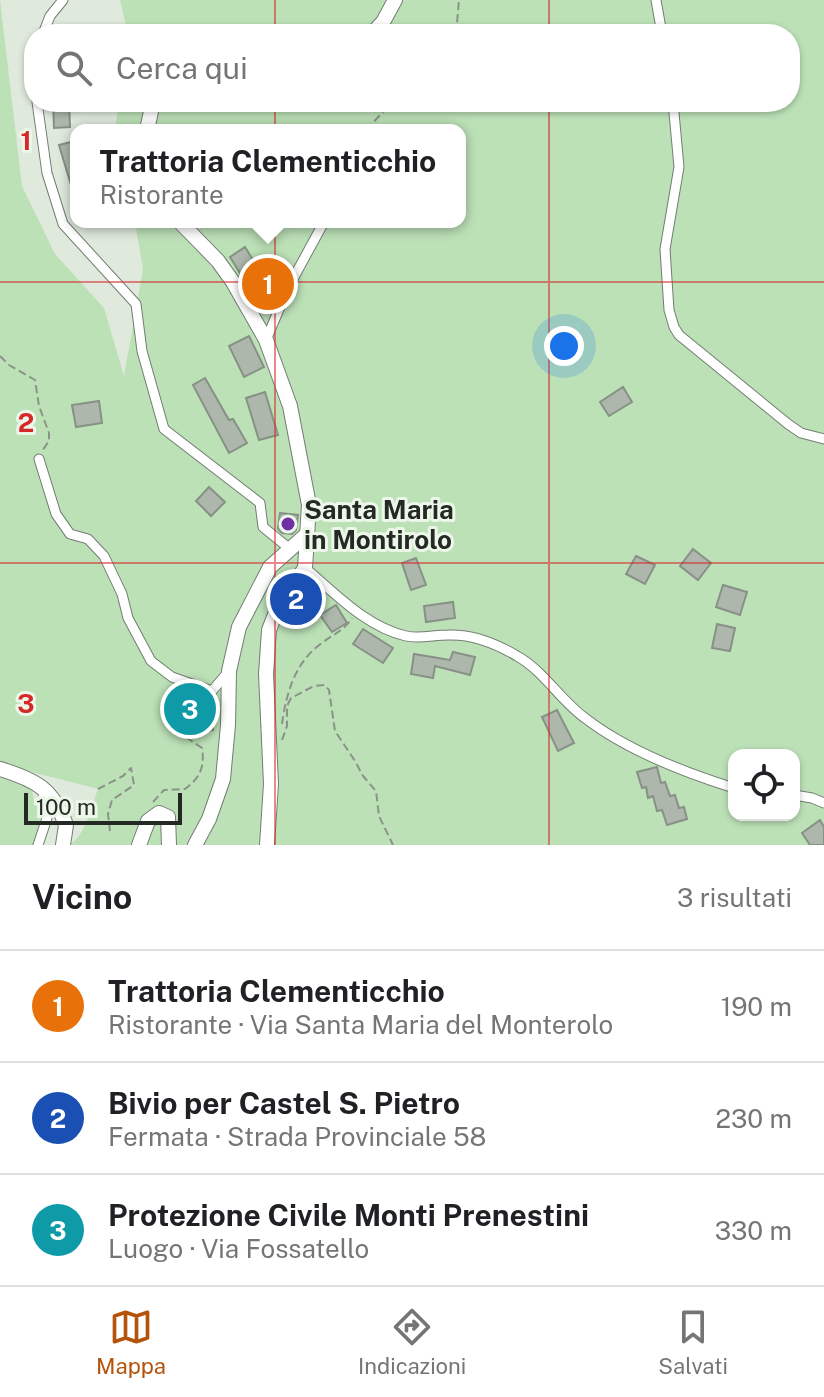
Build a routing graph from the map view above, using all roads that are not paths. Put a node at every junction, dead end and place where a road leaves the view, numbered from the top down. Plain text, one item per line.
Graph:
1 (63, 0) edge
2 (395, 0) edge
3 (656, 0) edge
4 (47, 24) edge
5 (381, 24) edge
6 (660, 24) edge
7 (38, 112) edge
8 (674, 112) edge
9 (186, 228) edge
10 (321, 228) edge
11 (266, 340) junction
12 (824, 439) edge
13 (39, 459) road end
14 (306, 535) junction
15 (290, 549) junction
16 (305, 568) junction
17 (229, 671) junction
18 (0, 769) edge
19 (41, 784) junction
20 (728, 786) edge
21 (800, 797) edge
22 (824, 803) edge
23 (268, 838) edge
24 (38, 845) edge
25 (63, 845) edge
26 (139, 845) edge
27 (169, 845) edge
28 (195, 845) edge

1 - 4 street
2 - 5 street
3 - 6 street
7 - 15 street
8 - 12 street
9 - 11 street
10 - 11 street
11 - 14 street
13 - 17 street
14 - 15 street
14 - 16 street
15 - 17 street
16 - 20 street
16 - 23 street
17 - 28 street
18 - 19 street
19 - 24 street
19 - 25 street
21 - 22 street
26 - 27 street

